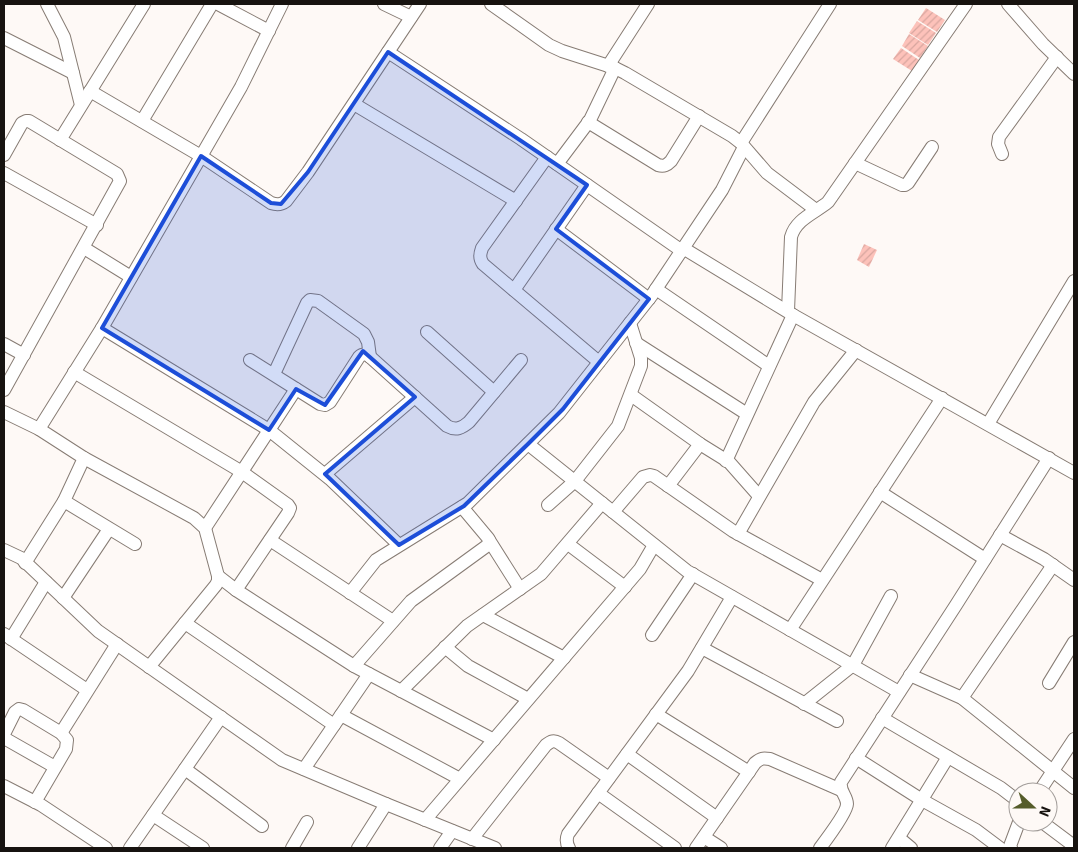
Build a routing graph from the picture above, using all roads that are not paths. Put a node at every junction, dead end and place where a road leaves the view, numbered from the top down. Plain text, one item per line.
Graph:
1 (48, 4) edge
2 (144, 4) edge
3 (212, 4) edge
4 (218, 4) edge
5 (282, 4) edge
6 (384, 4) edge
7 (420, 4) edge
8 (491, 4) edge
9 (648, 4) edge
10 (830, 4) edge
11 (966, 4) edge
12 (1008, 4) edge
13 (411, 17) junction
14 (269, 31) junction
15 (5, 40) edge
16 (388, 52) junction
17 (1057, 57) junction
18 (612, 67) junction
19 (73, 73) junction
20 (1074, 74) edge
21 (90, 91) junction
22 (354, 104) junction
23 (81, 105) junction
24 (699, 116) junction
25 (142, 121) junction
26 (588, 122) junction
27 (60, 140) junction
28 (742, 145) junction
29 (932, 147) dead end
30 (1002, 154) dead end
31 (4, 155) edge
32 (201, 156) junction
33 (552, 160) junction
34 (855, 162) junction
35 (4, 173) edge
36 (587, 185) junction
37 (516, 201) junction
38 (816, 210) junction
39 (97, 225) junction
40 (556, 229) junction
41 (84, 248) junction
42 (682, 250) junction
43 (131, 277) junction
44 (1074, 281) edge
45 (514, 290) junction
46 (652, 294) junction
47 (790, 313) junction
48 (630, 323) junction
49 (102, 328) junction
50 (427, 332) dead end
51 (636, 343) junction
52 (4, 344) edge
53 (856, 350) junction
54 (24, 355) junction
55 (370, 357) junction
56 (250, 360) dead end
57 (521, 360) dead end
58 (599, 362) junction
59 (769, 366) junction
60 (74, 372) junction
61 (274, 374) junction
62 (296, 389) junction
63 (4, 390) edge
64 (494, 392) junction
65 (631, 394) junction
66 (415, 397) junction
67 (942, 398) junction
68 (4, 412) edge
69 (747, 414) junction
70 (988, 424) junction
71 (40, 429) junction
72 (269, 430) junction
73 (528, 444) junction
74 (700, 444) junction
75 (84, 458) junction
76 (1049, 458) junction
77 (726, 461) junction
78 (242, 472) junction
79 (1074, 473) edge
80 (325, 474) junction
81 (575, 481) junction
82 (668, 486) junction
83 (880, 492) junction
84 (759, 496) junction
85 (64, 501) junction
86 (602, 504) junction
87 (548, 505) dead end
88 (462, 507) junction
89 (613, 512) junction
90 (205, 528) junction
91 (109, 529) junction
92 (738, 534) junction
93 (1000, 536) junction
94 (270, 540) junction
95 (489, 540) junction
96 (135, 544) dead end
97 (568, 544) junction
98 (399, 545) junction
99 (654, 545) junction
100 (4, 550) edge
101 (985, 559) junction
102 (25, 563) junction
103 (1053, 565) junction
104 (693, 574) junction
105 (218, 576) junction
106 (822, 580) junction
107 (1074, 580) edge
108 (46, 582) junction
109 (625, 587) junction
110 (520, 589) junction
111 (236, 590) junction
112 (350, 593) junction
113 (891, 596) dead end
114 (732, 597) junction
115 (63, 598) junction
116 (483, 615) junction
117 (394, 621) junction
118 (185, 623) junction
119 (790, 630) junction
120 (652, 635) dead end
121 (8, 637) edge
122 (117, 644) junction
123 (445, 647) junction
124 (702, 648) junction
125 (1073, 648) edge
126 (564, 658) junction
127 (852, 665) junction
128 (354, 666) junction
129 (149, 667) junction
130 (369, 674) junction
131 (910, 675) junction
132 (1049, 683) dead end
133 (87, 690) junction
134 (401, 691) junction
135 (899, 692) junction
136 (962, 698) junction
137 (528, 699) junction
138 (804, 704) junction
139 (656, 714) junction
140 (221, 717) junction
141 (882, 718) junction
142 (338, 720) junction
143 (836, 721) dead end
144 (61, 733) junction
145 (4, 734) edge
146 (4, 738) edge
147 (1074, 739) edge
148 (494, 740) junction
149 (627, 754) junction
150 (948, 757) junction
151 (856, 758) junction
152 (55, 767) junction
153 (185, 769) junction
154 (304, 769) junction
155 (1053, 771) junction
156 (749, 772) junction
157 (609, 778) junction
158 (460, 779) junction
159 (1046, 782) edge
160 (4, 786) edge
161 (1074, 788) edge
162 (841, 790) junction
163 (598, 793) junction
164 (1008, 793) edge
165 (922, 800) junction
166 (35, 802) junction
167 (386, 804) junction
168 (153, 815) junction
169 (717, 818) junction
170 (425, 820) junction
171 (307, 822) dead end
172 (262, 826) dead end
173 (452, 831) junction
174 (1015, 832) edge
175 (1055, 832) edge
176 (704, 837) junction
177 (472, 839) junction
178 (895, 843) edge
179 (1074, 846) edge
180 (106, 848) edge
181 (130, 848) edge
182 (203, 848) edge
183 (292, 848) edge
184 (358, 848) edge
185 (440, 848) edge
186 (495, 848) edge
187 (569, 848) edge
188 (675, 848) edge
189 (696, 848) edge
190 (721, 848) edge
191 (820, 848) edge
192 (911, 848) edge
193 (1000, 848) edge
194 (1010, 848) edge

1 - 19 street
2 - 21 street
3 - 25 street
4 - 14 street
5 - 14 street
6 - 13 street
7 - 13 street
8 - 18 street
9 - 18 street
10 - 28 street
11 - 34 street
12 - 17 street
13 - 16 street
14 - 32 street
15 - 19 street
16 - 22 street
16 - 33 street
17 - 20 street
17 - 30 street
18 - 24 street
18 - 26 street
19 - 23 street
21 - 23 street
21 - 25 street
22 - 32 street
22 - 37 street
23 - 27 street
24 - 26 street
24 - 28 street
25 - 32 street
26 - 33 street
27 - 31 street
27 - 39 street
28 - 38 street
28 - 42 street
29 - 34 street
32 - 43 street
33 - 36 street
33 - 37 street
34 - 38 street
35 - 39 street
36 - 40 street
36 - 42 street
37 - 45 street
38 - 47 street
39 - 41 street
40 - 45 street
40 - 46 street
41 - 43 street
41 - 54 street
42 - 46 street
42 - 47 street
43 - 49 street
44 - 70 street
45 - 58 street
46 - 48 street
46 - 59 street
47 - 53 street
47 - 59 street
48 - 51 street
48 - 58 street
49 - 60 street
49 - 72 street
50 - 64 street
51 - 65 street
51 - 69 street
52 - 54 street
53 - 67 street
53 - 84 street
54 - 63 street
55 - 61 street
55 - 62 street
55 - 66 street
56 - 61 street
57 - 64 street
58 - 73 street
59 - 69 street
60 - 71 street
60 - 78 street
61 - 62 street
62 - 72 street
64 - 66 street
65 - 74 street
65 - 81 street
66 - 80 street
67 - 70 street
67 - 83 street
68 - 71 street
69 - 77 street
70 - 76 street
71 - 75 street
72 - 78 street
72 - 80 street
73 - 81 street
73 - 88 street
74 - 77 street
74 - 82 street
75 - 85 street
75 - 90 street
76 - 79 street
76 - 93 street
77 - 84 street
78 - 90 street
78 - 94 street
80 - 98 street
81 - 86 street
81 - 87 street
82 - 89 street
82 - 92 street
83 - 101 street
83 - 106 street
84 - 92 street
85 - 91 street
85 - 102 street
86 - 89 street
86 - 97 street
88 - 95 street
88 - 98 street
89 - 99 street
90 - 105 street
91 - 96 street
91 - 115 street
92 - 106 street
93 - 101 street
93 - 103 street
94 - 111 street
94 - 112 street
95 - 110 street
95 - 117 street
97 - 109 street
97 - 110 street
98 - 112 street
99 - 104 street
99 - 109 street
100 - 102 street
101 - 131 street
102 - 108 street
103 - 107 street
103 - 136 street
104 - 114 street
104 - 120 street
105 - 111 street
105 - 118 street
106 - 119 street
108 - 115 street
108 - 121 street
109 - 126 street
110 - 116 street
111 - 128 street
112 - 117 street
113 - 127 street
114 - 119 street
114 - 124 street
115 - 122 street
116 - 123 street
116 - 126 street
117 - 128 street
118 - 129 street
118 - 142 street
119 - 127 street
121 - 133 street
122 - 129 street
122 - 133 street
123 - 134 street
123 - 137 street
124 - 138 street
124 - 139 street
125 - 132 street
126 - 137 street
127 - 135 street
127 - 138 street
128 - 130 street
129 - 140 street
130 - 134 street
130 - 142 street
131 - 135 street
131 - 136 street
133 - 144 street
134 - 148 street
135 - 141 street
136 - 155 street
137 - 148 street
138 - 143 street
139 - 149 street
139 - 156 street
140 - 153 street
140 - 154 street
141 - 150 street
141 - 151 street
142 - 154 street
142 - 158 street
144 - 145 street
144 - 152 street
146 - 152 street
147 - 155 street
148 - 158 street
149 - 157 street
149 - 169 street
150 - 164 street
150 - 165 street
151 - 162 street
151 - 165 street
152 - 166 street
153 - 168 street
153 - 172 street
154 - 167 street
155 - 159 street
155 - 161 street
156 - 162 street
156 - 169 street
157 - 163 street
157 - 177 street
158 - 170 street
160 - 166 street
162 - 191 street
163 - 187 street
163 - 188 street
165 - 178 street
165 - 193 street
166 - 180 street
167 - 170 street
167 - 184 street
168 - 181 street
168 - 182 street
169 - 176 street
170 - 173 street
171 - 183 street
173 - 177 street
173 - 185 street
174 - 194 street
175 - 179 street
176 - 189 street
176 - 190 street
177 - 186 street
178 - 192 street

